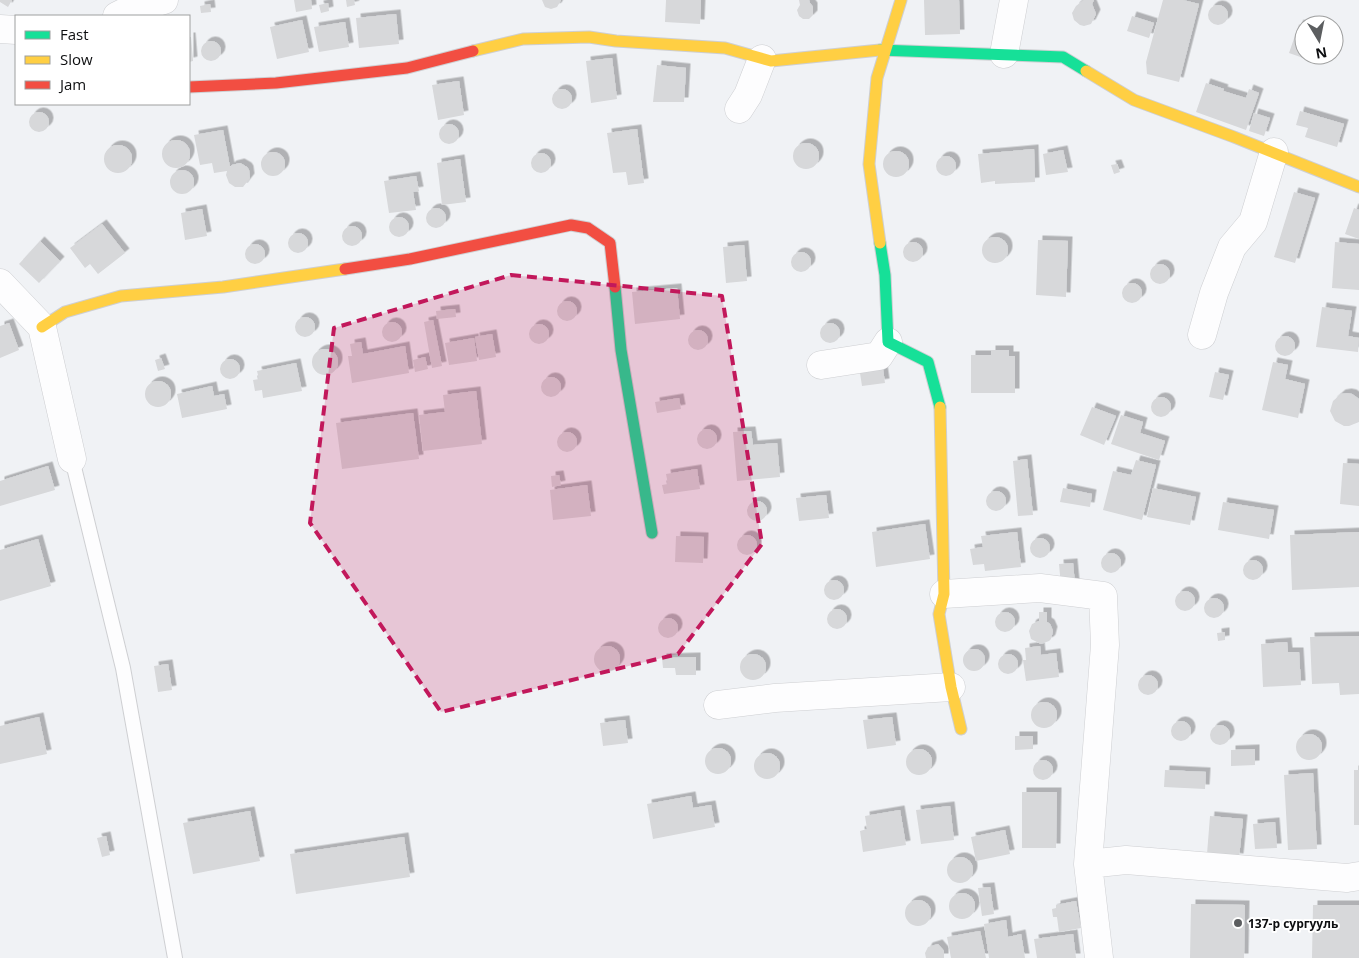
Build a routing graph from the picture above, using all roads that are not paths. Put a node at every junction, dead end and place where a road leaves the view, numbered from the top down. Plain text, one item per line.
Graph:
1 (164, 0) edge
2 (901, 0) edge
3 (1014, 0) edge
4 (119, 15) edge
5 (0, 29) edge
6 (15, 30) edge
7 (885, 50) junction
8 (1004, 54) junction
9 (762, 59) junction
10 (190, 87) edge
11 (739, 109) dead end
12 (1274, 152) junction
13 (1359, 187) edge
14 (0, 283) edge
15 (42, 327) junction
16 (1202, 335) dead end
17 (888, 342) junction
18 (821, 365) dead end
19 (72, 459) joint
20 (652, 533) dead end
21 (944, 594) junction
22 (951, 687) junction
23 (718, 705) dead end
24 (961, 729) dead end
25 (1088, 864) junction
26 (1359, 876) edge
27 (175, 958) edge
28 (1099, 958) edge

1 - 4 street
2 - 7 street
3 - 8 street
5 - 6 street
7 - 8 street
7 - 9 street
7 - 17 street
8 - 12 street
9 - 10 street
9 - 11 street
12 - 13 street
12 - 16 street
14 - 15 street
15 - 19 street
15 - 20 street
17 - 18 street
17 - 21 street
19 - 27 lane
21 - 22 street
21 - 25 street
22 - 23 street
22 - 24 street
25 - 26 street
25 - 28 street

